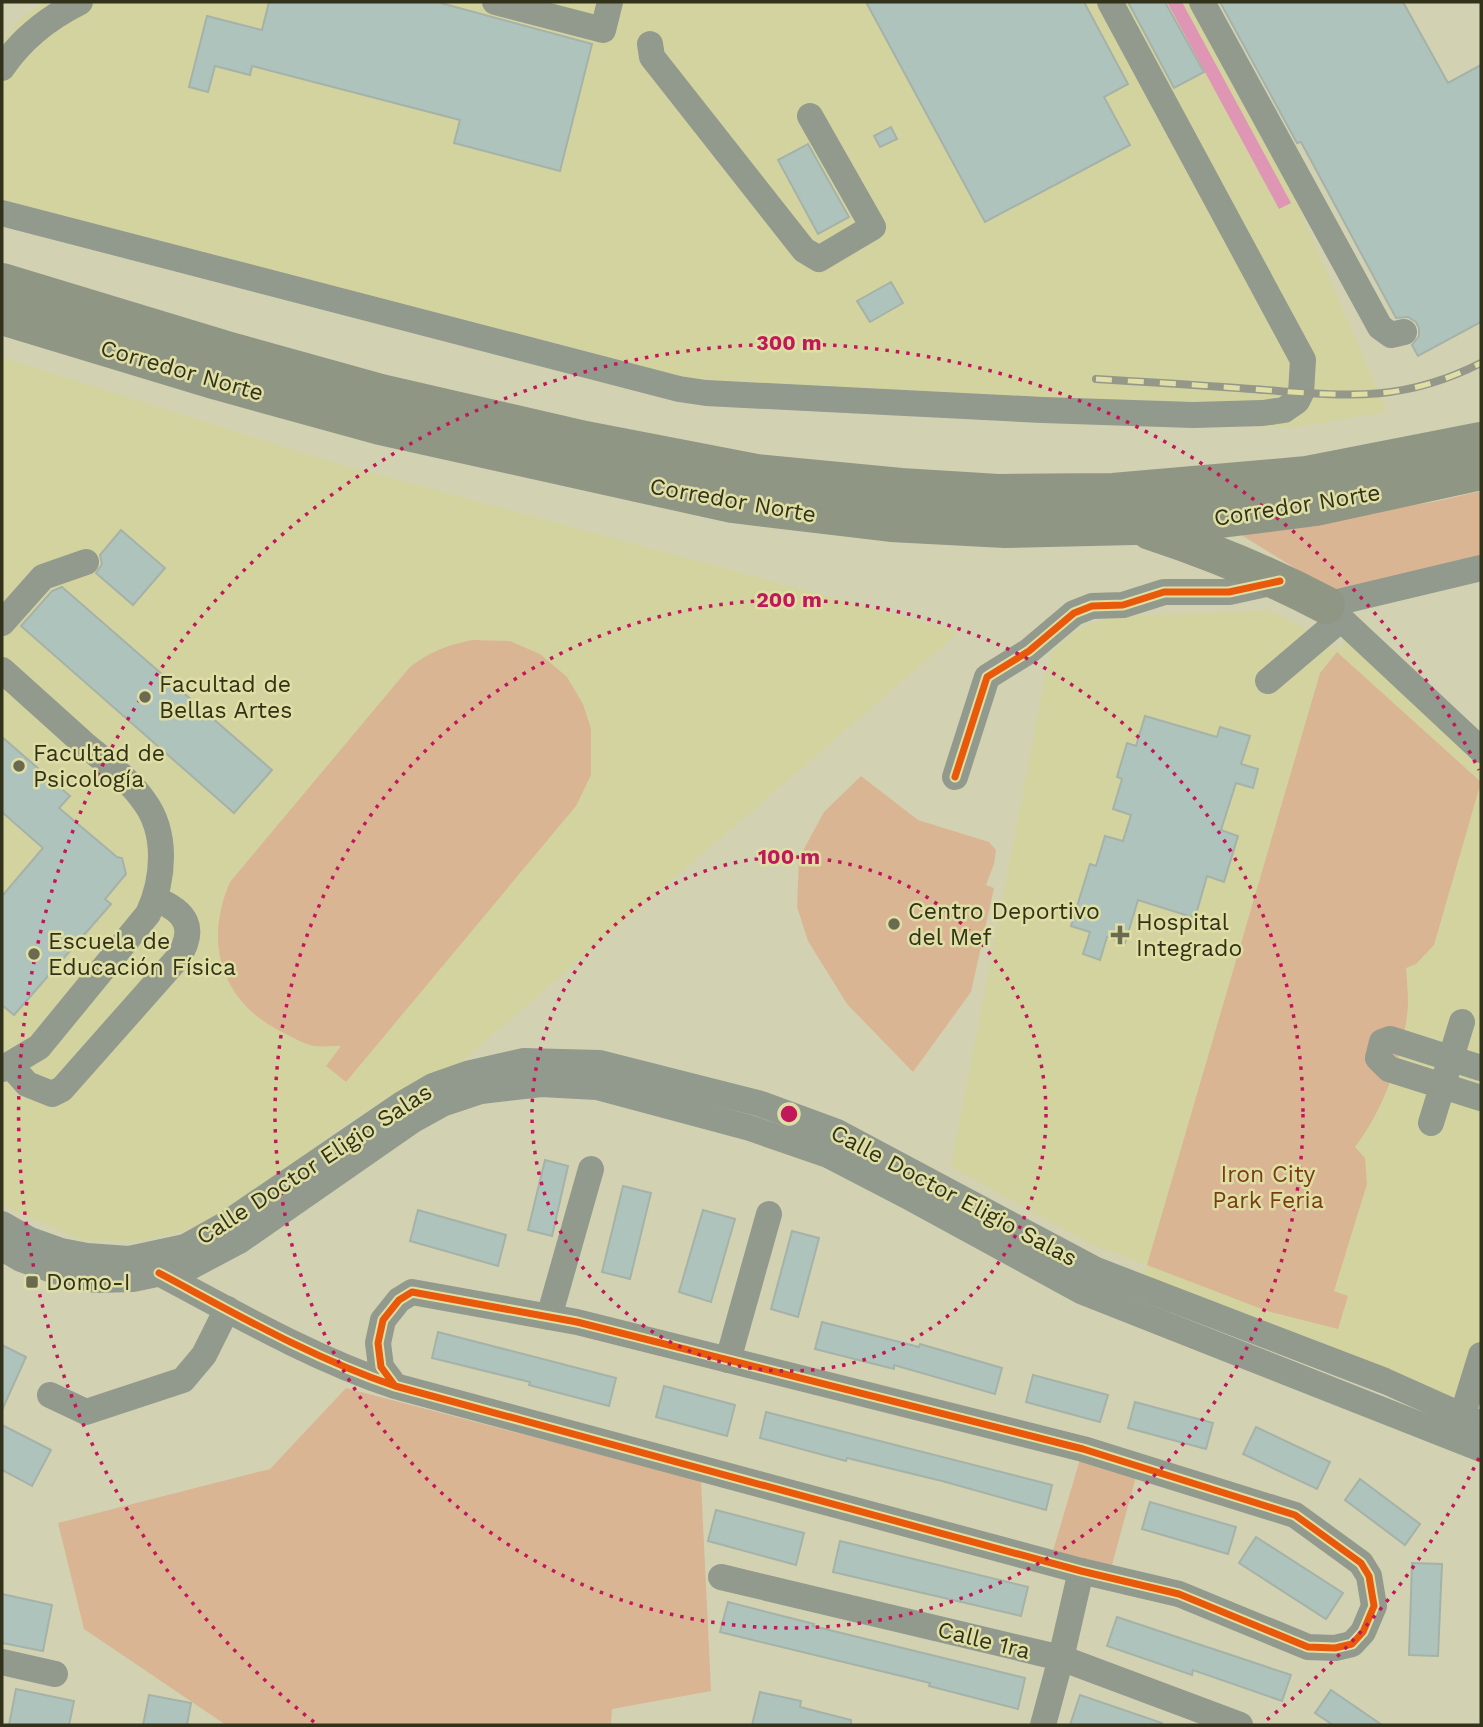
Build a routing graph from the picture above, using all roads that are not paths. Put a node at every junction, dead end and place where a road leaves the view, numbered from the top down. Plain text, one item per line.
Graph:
1 (80, 2) edge
2 (495, 2) edge
3 (610, 2) edge
4 (1110, 2) edge
5 (1202, 2) edge
6 (650, 44) dead end
7 (2, 68) edge
8 (810, 116) dead end
9 (2, 213) edge
10 (2, 282) edge
11 (2, 316) edge
12 (1404, 332) dead end
13 (1481, 441) edge
14 (1481, 471) edge
15 (1135, 526) junction
16 (86, 562) dead end
17 (1481, 568) edge
18 (1280, 581) junction
19 (1334, 612) junction
20 (2, 623) edge
21 (2, 670) edge
22 (1268, 681) dead end
23 (1481, 750) edge
24 (955, 777) dead end
25 (155, 899) junction
26 (1462, 1022) dead end
27 (1451, 1057) junction
28 (6, 1068) edge
29 (1481, 1068) edge
30 (1443, 1085) junction
31 (1481, 1098) edge
32 (1431, 1123) dead end
33 (591, 1169) dead end
34 (769, 1214) dead end
35 (2, 1224) edge
36 (2, 1248) edge
37 (159, 1273) junction
38 (227, 1309) junction
39 (550, 1317) junction
40 (1481, 1355) edge
41 (728, 1360) junction
42 (395, 1386) junction
43 (50, 1395) dead end
44 (1466, 1426) edge
45 (1481, 1449) edge
46 (1081, 1571) junction
47 (722, 1577) dead end
48 (1061, 1658) junction
49 (2, 1662) edge
50 (55, 1674) dead end
51 (1042, 1725) edge
52 (1240, 1725) edge

1 - 7 street
2 - 3 street
4 - 9 street
5 - 12 street
6 - 8 street
10 - 13 highway, Corredor Norte
11 - 15 highway, Corredor Norte
14 - 15 highway, Corredor Norte
15 - 18 highway
16 - 20 street
17 - 19 street
18 - 19 highway
18 - 24 street
19 - 22 street
19 - 23 street
21 - 25 street
25 - 28 street
25 - 28 street
26 - 27 street
27 - 29 street
27 - 30 street
27 - 30 street
30 - 31 street
30 - 32 street
33 - 39 street
34 - 41 street
35 - 44 street, Calle Doctor Eligio Salas
36 - 37 street, Calle Doctor Eligio Salas
37 - 38 street
37 - 44 street, Calle Doctor Eligio Salas
38 - 42 street
38 - 43 street
39 - 41 street
39 - 42 street
40 - 44 street
41 - 46 street
42 - 46 street
44 - 45 street, Calle Doctor Eligio Salas
46 - 48 street
47 - 48 street, Calle 1ra
48 - 51 street
48 - 52 street, Calle 1ra
49 - 50 street

